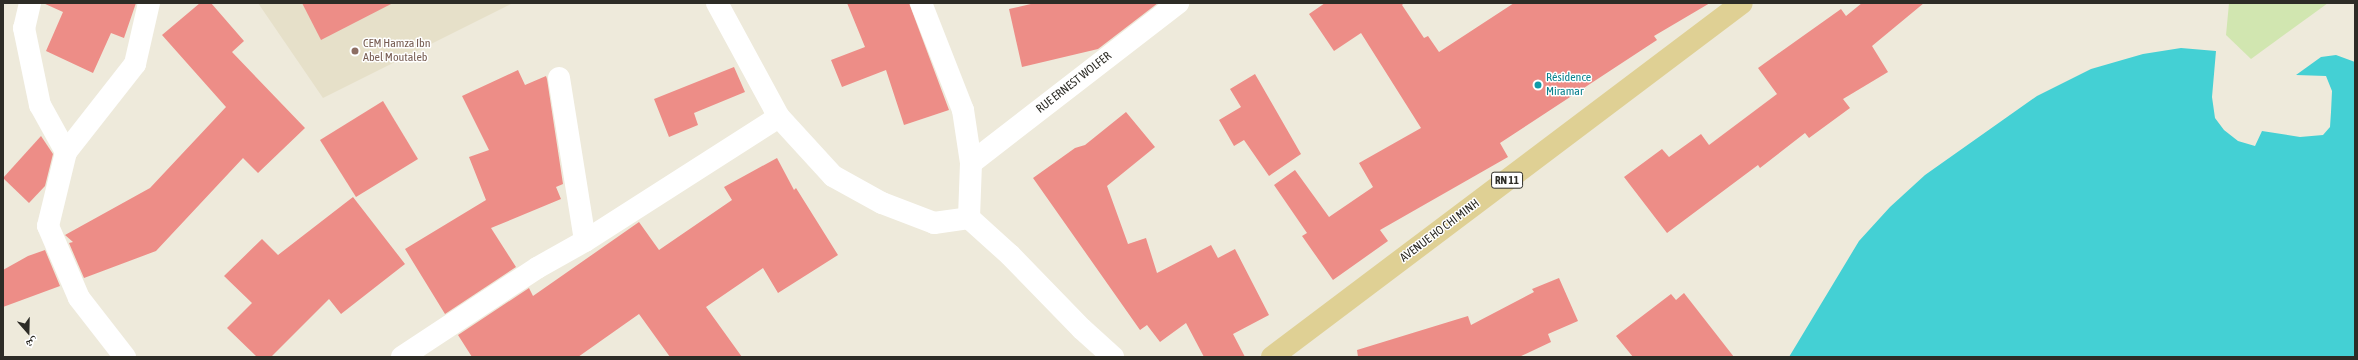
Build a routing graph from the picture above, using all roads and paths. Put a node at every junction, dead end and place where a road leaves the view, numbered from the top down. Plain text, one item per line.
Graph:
1 (30, 3) edge
2 (149, 3) edge
3 (717, 3) edge
4 (921, 3) edge
5 (1178, 3) edge
6 (1742, 3) edge
7 (559, 78) dead end
8 (779, 117) junction
9 (66, 152) junction
10 (970, 163) junction
11 (969, 218) junction
12 (585, 241) junction
13 (125, 357) edge
14 (402, 357) edge
15 (1113, 357) edge
16 (1272, 357) edge

1 - 9 street
2 - 9 street
3 - 8 street
4 - 10 street
5 - 10 street, RUE ERNEST WOLFER
6 - 16 main road, AVENUE HO CHI MINH / RN 11
7 - 12 street
8 - 11 street
8 - 12 street
9 - 13 street
10 - 11 street
11 - 15 street
12 - 14 street

